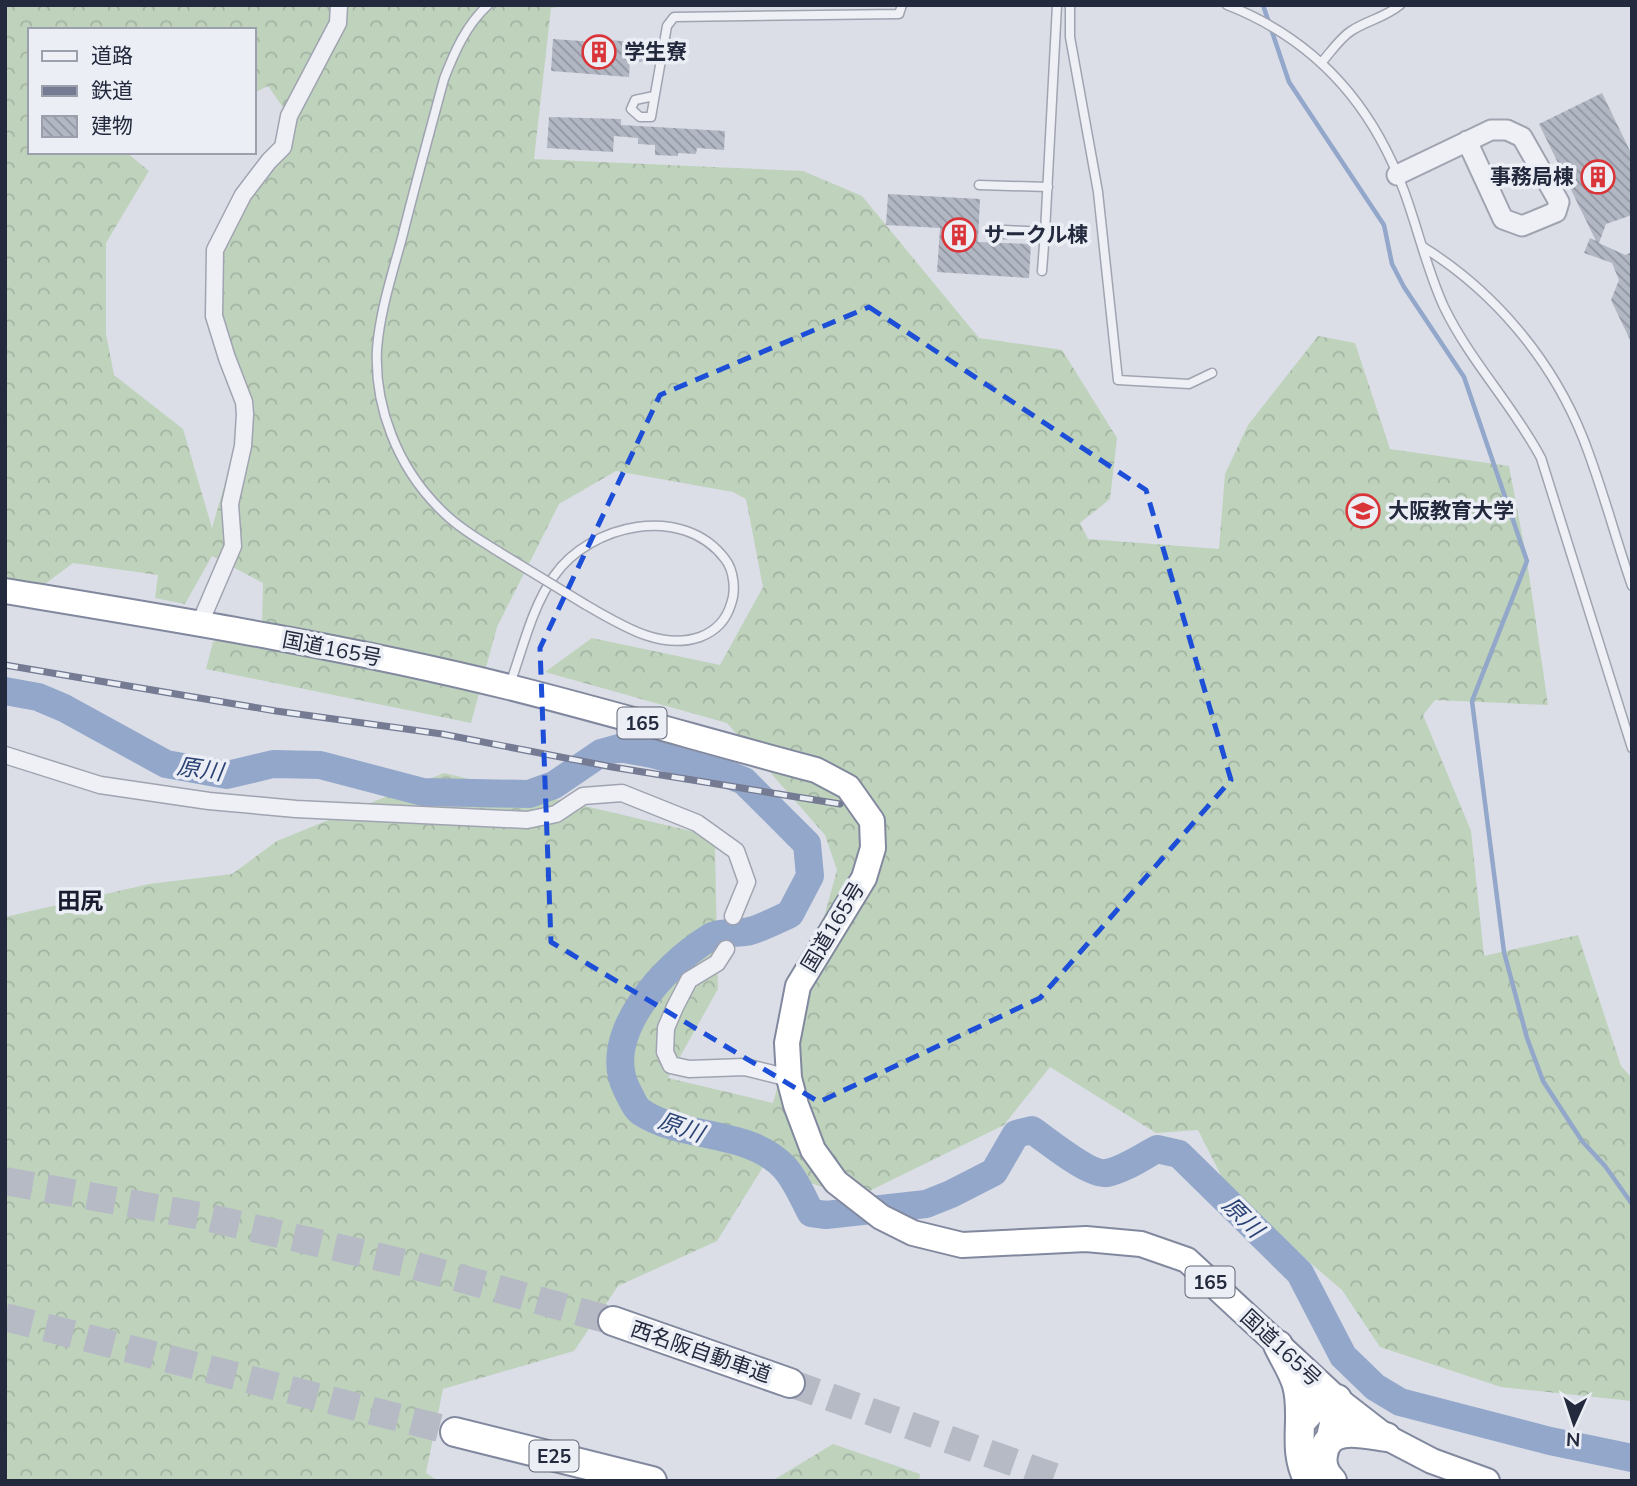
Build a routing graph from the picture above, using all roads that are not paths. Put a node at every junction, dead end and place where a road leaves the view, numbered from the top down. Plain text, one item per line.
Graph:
1 (339, 5) edge
2 (488, 5) edge
3 (902, 5) edge
4 (1057, 5) edge
5 (1070, 5) edge
6 (1400, 5) edge
7 (1230, 6) edge
8 (1321, 63) junction
9 (654, 96) dead end
10 (1467, 141) junction
11 (1397, 175) junction
12 (979, 184) dead end
13 (1048, 187) junction
14 (1045, 232) junction
15 (1005, 234) dead end
16 (1423, 247) junction
17 (1042, 271) dead end
18 (1212, 373) dead end
19 (1632, 586) edge
20 (5, 591) edge
21 (200, 623) junction
22 (509, 687) junction
23 (1632, 748) edge
24 (5, 755) edge
25 (733, 916) dead end
26 (726, 949) dead end
27 (789, 1078) junction
28 (613, 1321) tunnel mouth
29 (1278, 1345) junction
30 (790, 1383) tunnel mouth
31 (1337, 1399) junction
32 (1300, 1423) junction
33 (456, 1432) tunnel mouth
34 (1331, 1437) junction
35 (1386, 1437) junction
36 (652, 1481) edge
37 (1309, 1481) edge
38 (1332, 1481) edge
39 (1487, 1481) edge

1 - 21 street
2 - 22 lane, bridge
3 - 9 lane
4 - 13 lane
5 - 18 lane
6 - 8 lane
7 - 8 lane
8 - 11 lane
10 - 10 street
10 - 11 street
11 - 16 lane
12 - 13 lane
13 - 14 lane
14 - 15 lane
14 - 17 lane
16 - 19 lane
16 - 23 lane
20 - 21 highway, 国道165号 / 165
21 - 22 highway, 国道165号 / 165
22 - 27 highway, 国道165号 / 165
24 - 25 street
26 - 27 street
27 - 29 highway, 国道165号 / 165
28 - 30 highway, 西名阪自動車道
29 - 31 highway, 国道165号 / 165
29 - 32 highway
31 - 32 highway
31 - 34 highway
31 - 35 highway, 国道165号 / 165
32 - 37 highway
33 - 36 highway, E25
34 - 35 highway
34 - 38 highway
35 - 39 highway, 国道165号 / 165

